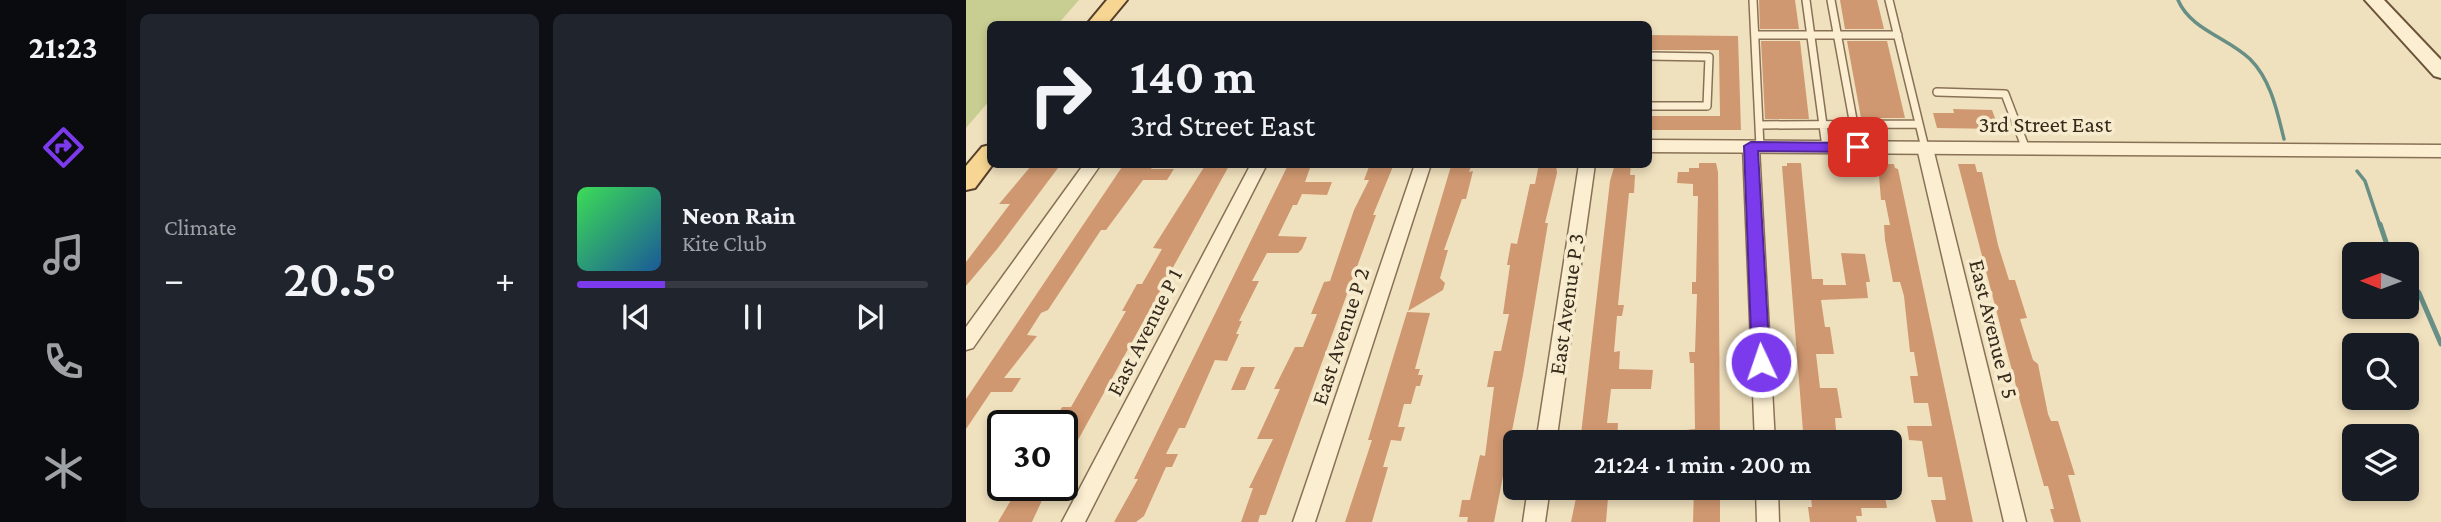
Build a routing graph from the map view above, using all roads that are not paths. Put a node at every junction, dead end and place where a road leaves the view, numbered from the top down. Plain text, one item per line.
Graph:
1 (1117, 0) edge
2 (1753, 0) edge
3 (1806, 0) edge
4 (1830, 0) edge
5 (1889, 0) edge
6 (2374, 0) edge
7 (1100, 21) edge
8 (1755, 35) junction
9 (1898, 35) junction
10 (1812, 36) junction
11 (1837, 36) junction
12 (1652, 56) edge
13 (2441, 72) edge
14 (1937, 92) dead end
15 (1652, 106) edge
16 (1824, 124) junction
17 (1854, 124) junction
18 (1919, 124) junction
19 (1759, 125) junction
20 (1652, 146) edge
21 (1755, 147) junction
22 (1826, 147) junction
23 (1858, 147) junction
24 (1925, 148) junction
25 (2026, 149) junction
26 (2441, 151) edge
27 (987, 157) edge
28 (1090, 168) edge
29 (1257, 168) edge
30 (1422, 168) edge
31 (1586, 168) edge
32 (966, 182) edge
33 (966, 342) edge
34 (1548, 430) edge
35 (1765, 430) edge
36 (1537, 500) edge
37 (1767, 500) edge
38 (1073, 522) edge
39 (1304, 522) edge
40 (1534, 522) edge
41 (1768, 522) edge
42 (2015, 522) edge

1 - 7 main road
2 - 8 lane
3 - 10 lane
4 - 11 lane
5 - 9 lane
6 - 13 main road
8 - 10 lane
8 - 19 lane
9 - 11 lane
9 - 18 lane
10 - 11 lane
10 - 16 lane
11 - 17 lane
12 - 15 lane
14 - 25 lane
16 - 17 lane
16 - 19 lane
16 - 22 lane
17 - 18 lane
17 - 23 lane
18 - 24 lane
19 - 21 lane
20 - 21 street, 3rd Street East
21 - 22 street, 3rd Street East
21 - 35 street
22 - 23 street, 3rd Street East
23 - 24 street, 3rd Street East
24 - 25 street, 3rd Street East
24 - 42 street, East Avenue P 5
25 - 26 street, 3rd Street East
27 - 32 main road
28 - 33 street
29 - 38 street, East Avenue P 1
30 - 39 street, East Avenue P 2
31 - 34 street, East Avenue P 3
36 - 40 street
37 - 41 street

